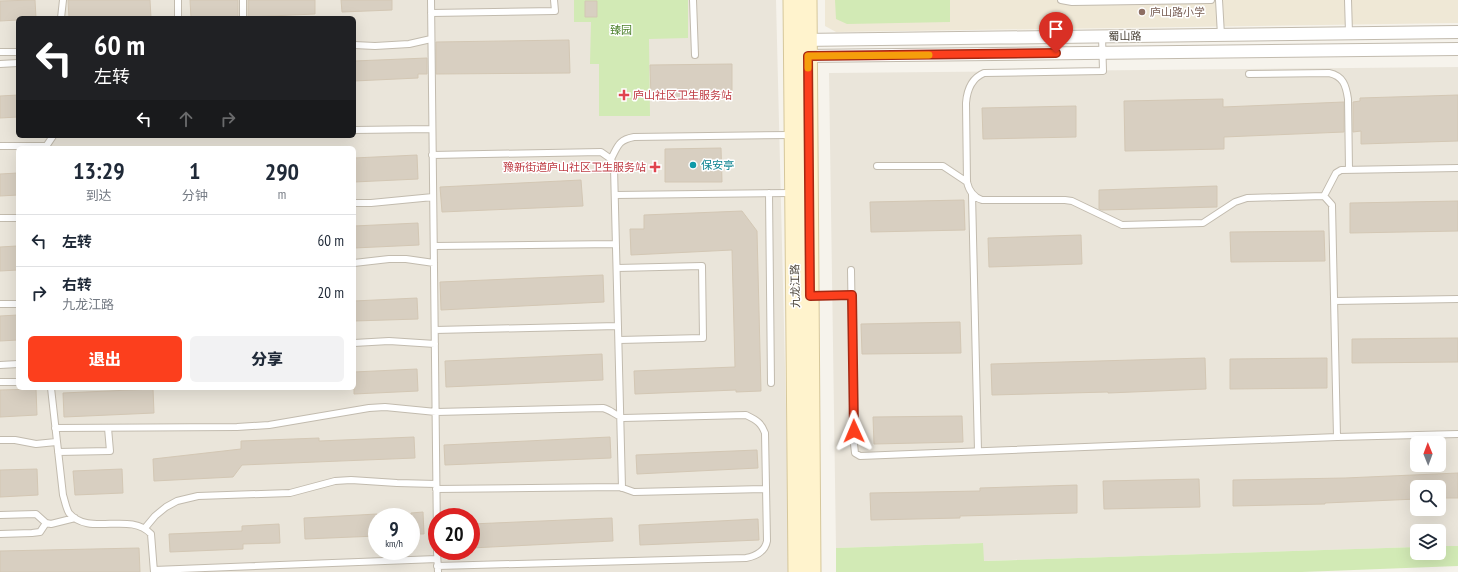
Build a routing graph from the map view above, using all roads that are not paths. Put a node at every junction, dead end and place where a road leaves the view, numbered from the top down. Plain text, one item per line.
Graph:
1 (63, 0) edge
2 (178, 0) edge
3 (243, 0) edge
4 (431, 0) edge
5 (554, 0) edge
6 (693, 0) edge
7 (792, 0) edge
8 (808, 0) edge
9 (1061, 0) edge
10 (1211, 0) edge
11 (1219, 0) edge
12 (1348, 0) edge
13 (431, 13) junction
14 (61, 16) edge
15 (178, 16) edge
16 (243, 16) edge
17 (1458, 32) edge
18 (1349, 33) junction
19 (1221, 35) junction
20 (1102, 36) junction
21 (431, 39) junction
22 (356, 45) edge
23 (800, 48) junction
24 (1458, 49) edge
25 (0, 52) edge
26 (16, 52) edge
27 (1102, 53) junction
28 (696, 55) dead end
29 (16, 63) edge
30 (0, 64) edge
31 (1249, 74) dead end
32 (432, 129) junction
33 (356, 130) edge
34 (801, 135) junction
35 (0, 146) edge
36 (16, 146) edge
37 (432, 155) junction
38 (611, 159) junction
39 (878, 166) dead end
40 (1458, 168) edge
41 (1349, 170) junction
42 (967, 182) junction
43 (769, 193) junction
44 (802, 193) junction
45 (972, 194) junction
46 (615, 195) junction
47 (1324, 196) junction
48 (433, 197) junction
49 (356, 202) edge
50 (0, 218) edge
51 (16, 218) edge
52 (616, 244) junction
53 (434, 246) junction
54 (356, 263) edge
55 (434, 263) junction
56 (617, 268) junction
57 (851, 270) dead end
58 (852, 295) junction
59 (802, 296) junction
60 (1458, 299) edge
61 (1334, 301) junction
62 (0, 304) edge
63 (16, 304) edge
64 (618, 326) junction
65 (435, 330) junction
66 (618, 340) junction
67 (356, 343) edge
68 (435, 344) junction
69 (16, 364) edge
70 (0, 365) edge
71 (0, 382) edge
72 (16, 382) edge
73 (772, 383) dead end
74 (51, 390) edge
75 (436, 412) junction
76 (620, 417) junction
77 (55, 428) junction
78 (108, 428) junction
79 (1458, 434) edge
80 (1337, 437) junction
81 (0, 440) edge
82 (56, 442) junction
83 (978, 451) junction
84 (58, 452) junction
85 (436, 487) junction
86 (622, 488) junction
87 (766, 489) junction
88 (436, 508) edge
89 (0, 515) edge
90 (75, 518) junction
91 (46, 523) junction
92 (145, 528) junction
93 (0, 534) edge
94 (437, 566) edge
95 (154, 571) edge
96 (798, 572) edge
97 (812, 572) edge

1 - 14 lane
2 - 15 lane
3 - 16 lane
4 - 13 lane
5 - 13 lane
6 - 28 lane
7 - 23 street, 九龙江路
8 - 23 street, 九龙江路
9 - 10 lane
11 - 19 lane
12 - 18 lane
13 - 21 lane
17 - 18 street, 蜀山路
18 - 19 street, 蜀山路
19 - 20 street, 蜀山路
20 - 23 street, 蜀山路
20 - 27 lane
21 - 22 lane
21 - 32 lane
23 - 27 street, 蜀山路
23 - 34 street, 九龙江路
24 - 27 street, 蜀山路
25 - 26 lane
27 - 42 lane
29 - 30 lane
31 - 41 lane
32 - 33 lane
32 - 37 lane
34 - 38 lane
34 - 44 street, 九龙江路
35 - 36 lane
37 - 38 lane
37 - 48 lane
38 - 46 lane
39 - 42 lane
40 - 41 lane
41 - 47 lane
42 - 45 lane
43 - 44 lane
43 - 46 lane
43 - 73 lane
44 - 59 street, 九龙江路
45 - 47 lane
45 - 83 lane
46 - 52 lane
47 - 61 lane
48 - 49 lane
48 - 53 lane
50 - 51 lane
52 - 53 lane
52 - 56 lane
53 - 55 lane
54 - 55 lane
55 - 65 lane
56 - 64 lane
56 - 66 lane
57 - 58 lane
58 - 59 lane
58 - 83 lane
59 - 96 street, 九龙江路
59 - 97 street, 九龙江路
60 - 61 lane
61 - 80 lane
62 - 63 lane
64 - 65 lane
64 - 66 lane
65 - 68 lane
66 - 76 lane
67 - 68 lane
68 - 75 lane
69 - 70 lane
71 - 72 lane
74 - 77 lane
75 - 76 lane
75 - 78 lane
75 - 85 lane
76 - 86 lane
76 - 87 lane
77 - 78 lane
77 - 82 lane
78 - 84 lane
79 - 80 lane
80 - 83 lane
81 - 82 lane
82 - 84 lane
84 - 90 lane
85 - 86 lane
85 - 88 lane
85 - 92 lane
86 - 87 lane
87 - 94 lane
89 - 91 lane
90 - 91 lane
90 - 92 lane
91 - 93 lane
92 - 95 lane
94 - 95 lane

